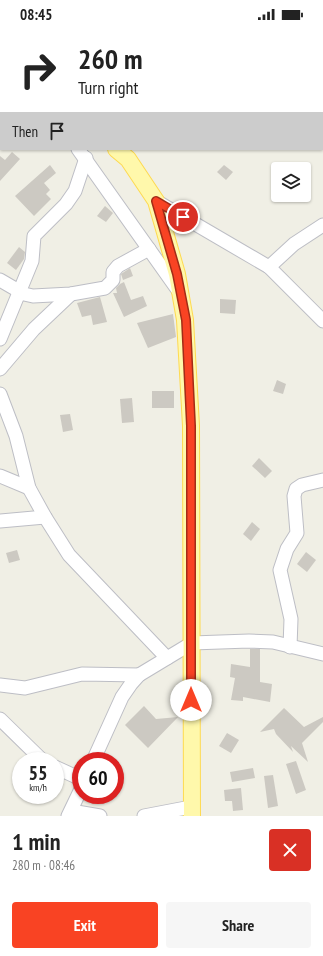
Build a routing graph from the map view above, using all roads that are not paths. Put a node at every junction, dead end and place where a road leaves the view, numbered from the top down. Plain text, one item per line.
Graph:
1 (117, 150) edge
2 (82, 153) edge
3 (156, 201) junction
4 (323, 225) edge
5 (149, 249) junction
6 (269, 267) junction
7 (0, 280) edge
8 (19, 291) junction
9 (71, 294) junction
10 (181, 295) junction
11 (323, 321) edge
12 (0, 339) edge
13 (0, 369) edge
14 (0, 394) edge
15 (0, 476) edge
16 (323, 480) edge
17 (29, 488) junction
18 (45, 517) junction
19 (0, 521) edge
20 (192, 643) junction
21 (290, 647) junction
22 (323, 654) edge
23 (167, 658) junction
24 (139, 675) junction
25 (0, 685) edge
26 (0, 719) edge
27 (34, 752) edge
28 (97, 752) edge
29 (74, 804) edge
30 (191, 812) edge
31 (70, 814) edge
32 (100, 816) edge
33 (144, 816) edge

1 - 3 main road
2 - 5 street
2 - 8 street
3 - 6 street
3 - 10 main road
4 - 6 street
5 - 9 street
5 - 10 street
6 - 11 street
7 - 8 street
8 - 9 street
8 - 12 street
9 - 13 street
10 - 20 main road
14 - 17 street
15 - 17 street
16 - 21 street
17 - 18 street
18 - 19 street
18 - 23 street
20 - 21 street
20 - 23 street
20 - 30 main road
21 - 22 street
23 - 24 street
24 - 25 street
24 - 28 street
26 - 27 street
29 - 31 street
30 - 33 street
31 - 32 street

